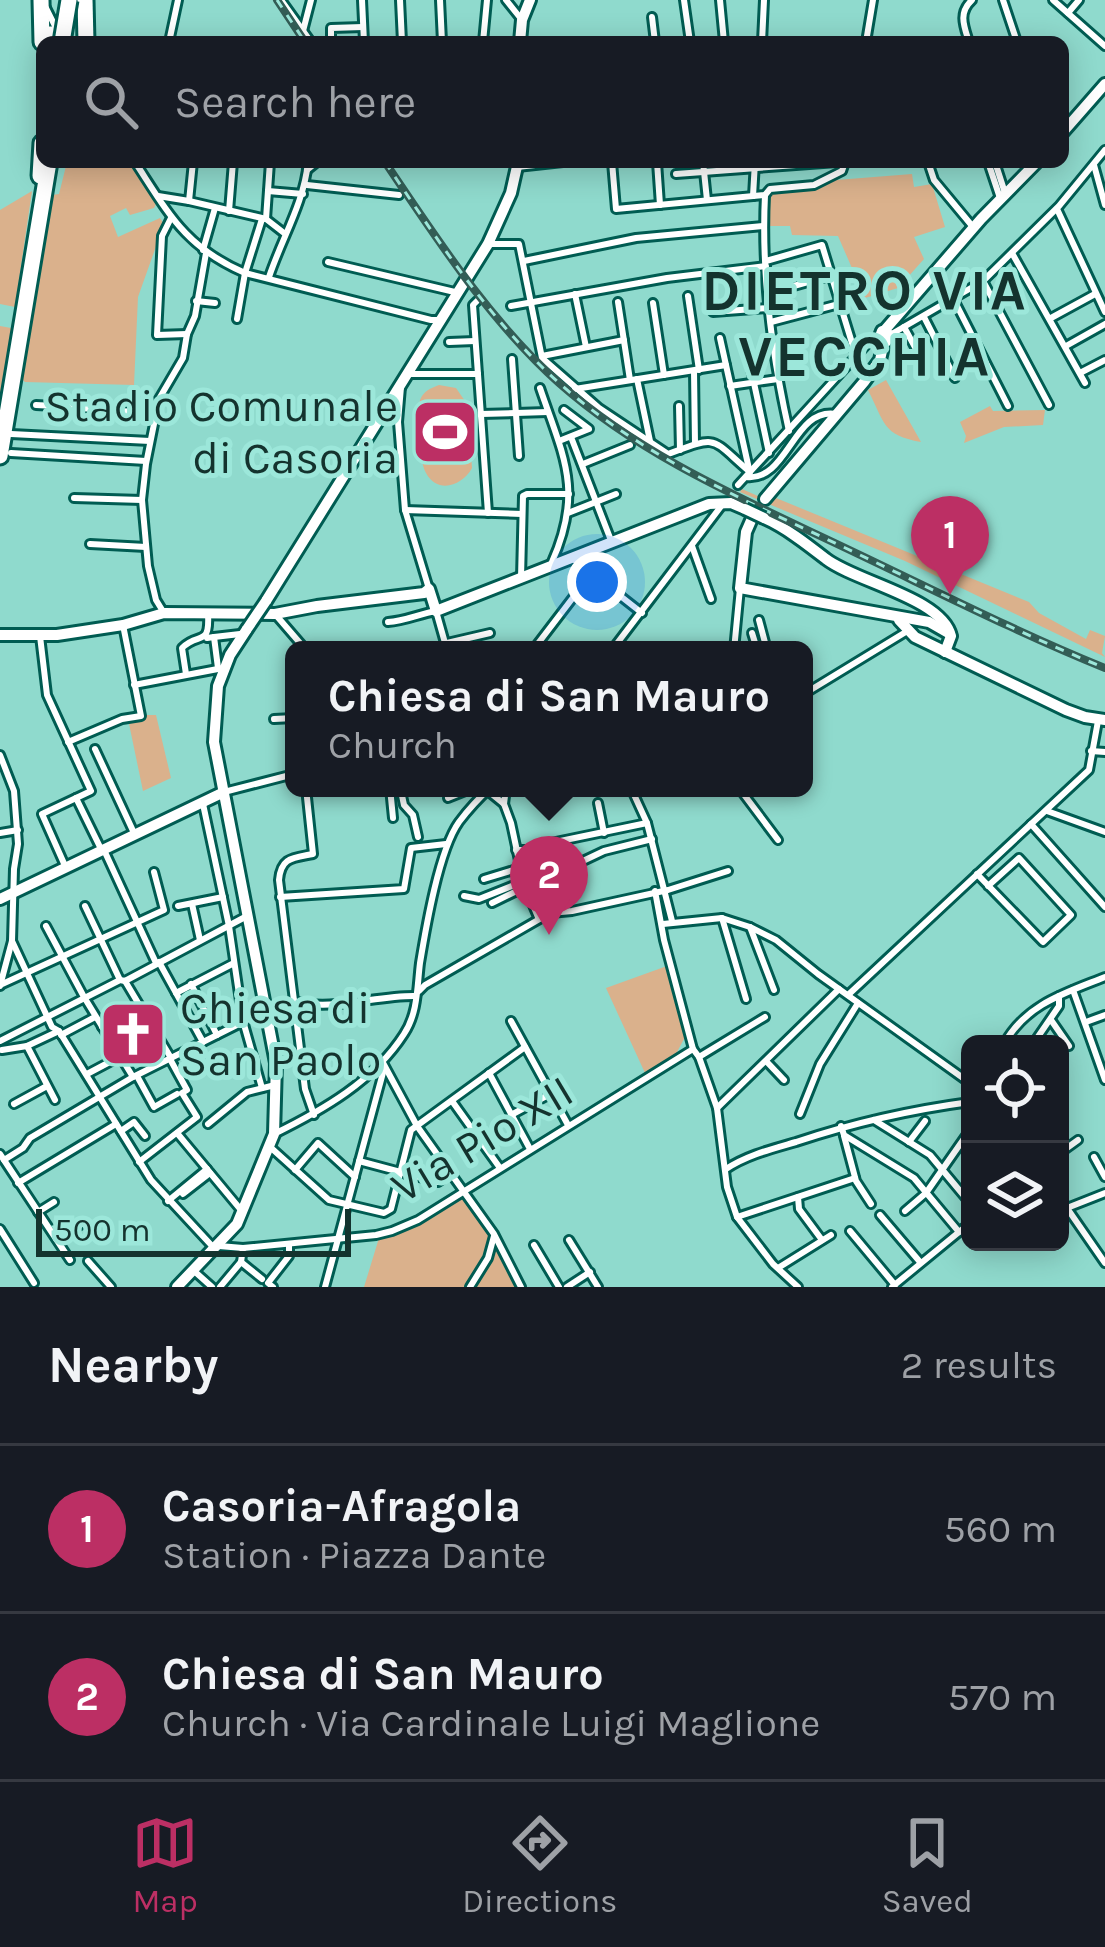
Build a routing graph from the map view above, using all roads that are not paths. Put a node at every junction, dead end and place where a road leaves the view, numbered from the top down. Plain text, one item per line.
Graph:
1 (41, 0) edge
2 (72, 0) edge
3 (85, 0) edge
4 (178, 0) edge
5 (281, 0) edge
6 (311, 0) edge
7 (362, 0) edge
8 (400, 0) edge
9 (440, 0) edge
10 (488, 0) edge
11 (506, 0) edge
12 (530, 0) edge
13 (684, 0) edge
14 (720, 0) edge
15 (764, 0) edge
16 (873, 0) edge
17 (972, 0) edge
18 (1004, 0) edge
19 (1054, 0) edge
20 (1079, 0) edge
21 (52, 8) edge
22 (1068, 13) junction
23 (652, 17) dead end
24 (522, 20) junction
25 (363, 27) junction
26 (304, 31) junction
27 (42, 36) edge
28 (64, 36) edge
29 (86, 36) edge
30 (170, 36) edge
31 (307, 36) edge
32 (331, 36) edge
33 (364, 36) edge
34 (402, 36) edge
35 (442, 36) edge
36 (485, 36) edge
37 (521, 36) edge
38 (654, 36) edge
39 (689, 36) edge
40 (723, 36) edge
41 (762, 36) edge
42 (867, 36) edge
43 (967, 36) edge
44 (1015, 36) edge
45 (1105, 46) edge
46 (1105, 84) edge
47 (1069, 125) edge
48 (1105, 150) edge
49 (1094, 165) junction
50 (41, 168) edge
51 (48, 168) edge
52 (49, 168) edge
53 (139, 168) edge
54 (192, 168) edge
55 (233, 168) edge
56 (270, 168) edge
57 (307, 168) edge
58 (517, 168) edge
59 (613, 168) edge
60 (657, 168) edge
61 (699, 168) edge
62 (703, 168) edge
63 (754, 168) edge
64 (842, 168) edge
65 (930, 168) edge
66 (993, 168) edge
67 (1030, 168) edge
68 (676, 174) dead end
69 (40, 188) junction
70 (304, 189) junction
71 (268, 190) junction
72 (399, 195) dead end
73 (765, 195) junction
74 (158, 196) junction
75 (753, 196) junction
76 (1003, 198) junction
77 (707, 200) junction
78 (189, 201) junction
79 (660, 205) junction
80 (1105, 205) edge
81 (215, 208) junction
82 (1057, 209) junction
83 (230, 212) junction
84 (171, 218) junction
85 (264, 219) junction
86 (763, 226) junction
87 (974, 228) junction
88 (284, 232) junction
89 (488, 244) junction
90 (205, 252) junction
91 (1012, 253) junction
92 (328, 262) dead end
93 (523, 262) junction
94 (766, 264) junction
95 (245, 273) junction
96 (830, 276) junction
97 (268, 278) junction
98 (983, 281) junction
99 (459, 292) junction
100 (574, 293) junction
101 (769, 293) junction
102 (1096, 293) junction
103 (688, 296) dead end
104 (953, 298) junction
105 (196, 301) junction
106 (477, 301) dead end
107 (532, 302) junction
108 (618, 302) dead end
109 (215, 303) dead end
110 (653, 303) dead end
111 (839, 304) junction
112 (511, 306) dead end
113 (770, 308) junction
114 (713, 312) dead end
115 (1105, 312) edge
116 (923, 315) junction
117 (415, 316) junction
118 (1051, 318) junction
119 (237, 319) dead end
120 (771, 322) junction
121 (1105, 325) edge
122 (904, 327) junction
123 (434, 328) junction
124 (187, 334) junction
125 (884, 336) junction
126 (720, 338) dead end
127 (624, 340) junction
128 (475, 341) junction
129 (745, 341) dead end
130 (449, 342) dead end
131 (586, 346) junction
132 (1066, 346) junction
133 (916, 349) dead end
134 (542, 356) junction
135 (856, 356) junction
136 (512, 359) dead end
137 (1105, 360) edge
138 (726, 365) junction
139 (697, 370) junction
140 (1080, 373) junction
141 (409, 374) junction
142 (478, 374) junction
143 (664, 375) junction
144 (955, 378) dead end
145 (778, 379) junction
146 (634, 380) junction
147 (754, 382) junction
148 (1085, 382) dead end
149 (730, 386) junction
150 (540, 388) dead end
151 (575, 389) junction
152 (36, 405) dead end
153 (1049, 405) dead end
154 (395, 406) junction
155 (679, 406) dead end
156 (1008, 406) dead end
157 (564, 410) dead end
158 (156, 412) junction
159 (548, 412) junction
160 (515, 413) junction
161 (481, 414) junction
162 (836, 414) junction
163 (789, 431) junction
164 (5, 432) edge
165 (571, 436) junction
166 (150, 441) junction
167 (559, 441) junction
168 (650, 443) junction
169 (695, 444) junction
170 (630, 445) dead end
171 (680, 450) junction
172 (769, 453) junction
173 (6, 455) edge
174 (520, 456) dead end
175 (146, 461) junction
176 (581, 464) junction
177 (748, 474) junction
178 (738, 485) dead end
179 (570, 494) junction
180 (616, 494) dead end
181 (74, 498) dead end
182 (765, 499) dead end
183 (142, 500) junction
184 (596, 502) junction
185 (724, 502) junction
186 (405, 511) junction
187 (488, 513) junction
188 (568, 513) junction
189 (523, 514) junction
190 (754, 514) junction
191 (612, 543) junction
192 (90, 544) dead end
193 (692, 546) junction
194 (147, 547) junction
195 (572, 558) junction
196 (551, 566) junction
197 (742, 569) junction
198 (591, 574) junction
199 (521, 578) junction
200 (758, 591) junction
201 (740, 593) junction
202 (425, 595) junction
203 (711, 598) dead end
204 (922, 605) junction
205 (436, 610) junction
206 (164, 613) junction
207 (208, 613) junction
208 (642, 613) junction
209 (275, 614) junction
210 (759, 620) dead end
211 (388, 622) dead end
212 (123, 625) junction
213 (910, 630) junction
214 (246, 632) junction
215 (490, 633) dead end
216 (752, 633) dead end
217 (950, 634) junction
218 (0, 635) edge
219 (40, 636) junction
220 (214, 637) junction
221 (204, 639) junction
222 (541, 640) edge
223 (298, 641) edge
224 (444, 641) edge
225 (465, 641) edge
226 (619, 641) edge
227 (735, 641) edge
228 (754, 641) edge
229 (764, 641) edge
230 (945, 652) junction
231 (221, 668) junction
232 (187, 674) junction
233 (134, 685) junction
234 (813, 689) edge
235 (285, 718) edge
236 (274, 719) dead end
237 (1101, 720) edge
238 (68, 742) junction
239 (95, 749) dead end
240 (1091, 751) junction
241 (1105, 752) edge
242 (0, 755) edge
243 (285, 776) edge
244 (224, 793) junction
245 (308, 797) edge
246 (393, 797) edge
247 (402, 797) edge
248 (481, 797) edge
249 (497, 797) edge
250 (505, 797) edge
251 (635, 797) edge
252 (746, 797) edge
253 (76, 798) junction
254 (203, 803) junction
255 (598, 803) dead end
256 (504, 804) junction
257 (1046, 810) junction
258 (393, 818) dead end
259 (647, 823) junction
260 (457, 824) junction
261 (1031, 824) junction
262 (18, 830) junction
263 (1105, 832) edge
264 (0, 833) edge
265 (604, 833) junction
266 (134, 835) junction
267 (464, 835) dead end
268 (418, 837) dead end
269 (652, 839) junction
270 (778, 840) dead end
271 (448, 844) junction
272 (102, 850) junction
273 (516, 850) junction
274 (572, 855) dead end
275 (585, 860) dead end
276 (520, 867) junction
277 (66, 868) junction
278 (561, 869) dead end
279 (728, 871) dead end
280 (154, 872) dead end
281 (977, 874) junction
282 (484, 879) dead end
283 (988, 886) junction
284 (525, 887) junction
285 (659, 891) junction
286 (14, 892) junction
287 (464, 896) dead end
288 (223, 897) junction
289 (280, 897) junction
290 (0, 899) edge
291 (492, 903) dead end
292 (192, 904) junction
293 (85, 905) dead end
294 (178, 906) dead end
295 (1105, 907) edge
296 (247, 916) junction
297 (538, 917) junction
298 (722, 918) junction
299 (138, 921) junction
300 (667, 923) junction
301 (46, 926) dead end
302 (229, 926) junction
303 (750, 927) junction
304 (100, 938) junction
305 (200, 940) junction
306 (12, 941) junction
307 (62, 956) junction
308 (158, 963) junction
309 (234, 963) junction
310 (27, 972) junction
311 (1, 974) edge
312 (1105, 977) edge
313 (123, 980) junction
314 (190, 983) junction
315 (0, 986) edge
316 (839, 989) junction
317 (774, 990) dead end
318 (1073, 990) junction
319 (176, 992) junction
320 (418, 994) junction
321 (848, 995) junction
322 (1059, 995) junction
323 (84, 997) junction
324 (746, 999) dead end
325 (294, 1001) junction
326 (858, 1003) junction
327 (139, 1006) junction
328 (266, 1011) junction
329 (1105, 1015) edge
330 (47, 1016) junction
331 (96, 1016) junction
332 (765, 1017) dead end
333 (1051, 1020) junction
334 (243, 1021) junction
335 (512, 1021) dead end
336 (1084, 1023) junction
337 (102, 1027) junction
338 (60, 1033) junction
339 (217, 1035) junction
340 (1010, 1035) edge
341 (1040, 1035) edge
342 (1061, 1035) edge
343 (203, 1042) junction
344 (0, 1044) edge
345 (27, 1046) junction
346 (525, 1047) junction
347 (693, 1048) junction
348 (121, 1056) junction
349 (699, 1058) junction
350 (170, 1059) junction
351 (766, 1061) junction
352 (384, 1063) junction
353 (489, 1073) junction
354 (87, 1074) junction
355 (135, 1077) junction
356 (961, 1077) edge
357 (784, 1080) dead end
358 (1105, 1080) edge
359 (277, 1085) junction
360 (47, 1086) junction
361 (262, 1088) junction
362 (177, 1094) dead end
363 (551, 1094) junction
364 (99, 1096) junction
365 (55, 1100) dead end
366 (452, 1101) junction
367 (14, 1104) dead end
368 (961, 1104) edge
369 (717, 1108) junction
370 (314, 1114) junction
371 (800, 1114) dead end
372 (511, 1115) junction
373 (871, 1118) junction
374 (925, 1120) dead end
375 (208, 1124) dead end
376 (416, 1126) junction
377 (568, 1126) junction
378 (118, 1128) junction
379 (842, 1130) junction
380 (177, 1133) junction
381 (145, 1136) dead end
382 (272, 1140) junction
383 (1078, 1140) dead end
384 (909, 1142) junction
385 (961, 1143) edge
386 (1069, 1146) edge
387 (530, 1150) junction
388 (724, 1154) junction
389 (2, 1157) edge
390 (1094, 1157) dead end
391 (742, 1159) junction
392 (359, 1161) junction
393 (139, 1162) junction
394 (500, 1168) junction
395 (726, 1169) junction
396 (942, 1169) junction
397 (296, 1170) junction
398 (208, 1171) junction
399 (400, 1172) junction
400 (451, 1173) junction
401 (355, 1177) junction
402 (1105, 1177) edge
403 (855, 1178) junction
404 (18, 1183) junction
405 (464, 1191) junction
406 (961, 1192) edge
407 (926, 1193) junction
408 (1105, 1193) edge
409 (798, 1197) junction
410 (54, 1202) dead end
411 (170, 1203) junction
412 (348, 1204) junction
413 (872, 1204) dead end
414 (1069, 1207) edge
415 (905, 1211) dead end
416 (1069, 1211) edge
417 (38, 1212) junction
418 (243, 1212) junction
419 (880, 1215) dead end
420 (737, 1217) junction
421 (80, 1225) dead end
422 (0, 1229) edge
423 (850, 1231) dead end
424 (959, 1232) joint
425 (494, 1234) junction
426 (57, 1239) junction
427 (338, 1240) junction
428 (569, 1240) dead end
429 (289, 1244) junction
430 (534, 1245) dead end
431 (217, 1248) junction
432 (243, 1248) junction
433 (70, 1260) dead end
434 (88, 1262) dead end
435 (242, 1262) junction
436 (920, 1263) junction
437 (1105, 1263) edge
438 (777, 1268) junction
439 (193, 1270) junction
440 (590, 1272) junction
441 (262, 1279) dead end
442 (34, 1283) dead end
443 (894, 1286) edge
444 (111, 1287) edge
445 (177, 1287) edge
446 (216, 1287) edge
447 (273, 1287) edge
448 (325, 1287) edge
449 (470, 1287) edge
450 (521, 1287) edge
451 (563, 1287) edge
452 (598, 1287) edge
453 (798, 1287) edge

1 - 21 street
1 - 27 highway
2 - 28 highway, bridge
3 - 29 highway
4 - 30 street
5 - 26 street
6 - 26 street
7 - 25 street
8 - 34 street
9 - 35 street
10 - 36 street
11 - 24 street
12 - 24 street
13 - 39 street
14 - 40 street
15 - 41 street
16 - 42 street
17 - 43 street
18 - 44 street
19 - 22 street
20 - 22 street
22 - 45 street
23 - 38 street
24 - 37 street
25 - 32 street
25 - 33 street
26 - 31 street
46 - 47 street
48 - 49 street
49 - 80 street
49 - 82 street
50 - 69 highway
51 - 69 highway
52 - 173 highway
53 - 74 street
54 - 78 street
55 - 83 street
56 - 71 street
57 - 70 street
58 - 89 street
59 - 79 street
60 - 79 street
61 - 68 street
62 - 77 street
63 - 75 street
64 - 73 street
65 - 87 street
66 - 76 street
67 - 76 street
69 - 164 highway
70 - 71 street
70 - 72 street
70 - 88 street
71 - 85 street
73 - 75 street
73 - 86 street
74 - 78 street
74 - 84 street
75 - 77 street
76 - 87 street
77 - 79 street
78 - 81 street
81 - 83 street
81 - 90 street
82 - 91 street
82 - 102 street
83 - 85 street
84 - 90 street
84 - 124 street
85 - 88 street
85 - 95 street
86 - 93 street
86 - 94 street
87 - 125 street
88 - 97 street
89 - 93 street
89 - 99 street
90 - 95 street
90 - 105 street
91 - 98 street
91 - 118 street
92 - 99 street
93 - 107 street
94 - 96 street
94 - 100 street
94 - 101 street
95 - 97 street
95 - 119 street
96 - 101 street
96 - 111 street
97 - 117 street
98 - 104 street
98 - 153 street
99 - 123 street
100 - 107 street
100 - 131 street
101 - 113 street
102 - 115 street
102 - 118 street
103 - 139 street
104 - 116 street
104 - 156 street
105 - 109 street
105 - 124 street
106 - 128 street
107 - 112 street
107 - 134 street
108 - 127 street
110 - 143 street
111 - 120 street
111 - 135 street
113 - 114 street
113 - 120 street
116 - 122 street
116 - 144 street
117 - 123 street
117 - 123 street
118 - 132 street
120 - 145 street
121 - 132 street
122 - 125 street
122 - 133 street
123 - 141 street
124 - 158 street
125 - 135 street
125 - 162 street
126 - 138 street
127 - 131 street
127 - 146 street
128 - 130 street
128 - 142 street
129 - 147 street
131 - 134 street
132 - 140 street
134 - 151 street
135 - 163 street
136 - 160 street
137 - 140 street
138 - 139 street
138 - 149 street
139 - 143 street
139 - 169 street
140 - 148 street
141 - 142 street
141 - 154 street
142 - 161 street
143 - 146 street
145 - 147 street
145 - 163 street
146 - 151 street
146 - 168 street
147 - 149 street
147 - 172 street
149 - 177 street
150 - 159 street
151 - 168 street
152 - 158 street
154 - 186 street
154 - 214 street, bridge
155 - 171 street
157 - 165 street
158 - 166 street
159 - 160 street
159 - 167 street
160 - 161 street
160 - 174 street
161 - 187 street
162 - 177 street
162 - 182 street
163 - 172 street
164 - 166 street
165 - 167 street
165 - 176 street
166 - 175 street
167 - 179 street
168 - 171 street
169 - 171 street
169 - 177 street
170 - 176 street
172 - 177 street
173 - 175 street
175 - 183 street
176 - 184 street
177 - 178 street
179 - 188 street
179 - 189 street
180 - 184 street
181 - 183 street
183 - 194 street
184 - 188 street
184 - 191 street
185 - 190 street
185 - 191 street
185 - 193 street
186 - 187 street
186 - 202 street
187 - 189 street
188 - 196 street
189 - 199 street
190 - 197 street
190 - 204 street
191 - 195 street
192 - 194 street
193 - 203 street
193 - 208 street
194 - 206 street
195 - 196 street
195 - 198 street
196 - 199 street
197 - 200 street
197 - 201 street
198 - 208 street
198 - 222 street
199 - 205 street
200 - 201 street
200 - 213 street
201 - 227 street
202 - 205 street
202 - 209 street
204 - 213 street
204 - 217 street
205 - 211 street
205 - 224 street
206 - 207 street
206 - 212 street
207 - 209 street
207 - 221 street
208 - 226 street
209 - 223 street
210 - 229 street
212 - 219 street
212 - 233 street
213 - 217 street
213 - 230 street
213 - 234 street
214 - 220 street
214 - 231 street
215 - 225 street
216 - 228 street
217 - 230 street
218 - 219 street
219 - 238 street
220 - 221 street
220 - 231 street
221 - 232 street
230 - 237 street
231 - 232 street
231 - 244 street
232 - 233 street
233 - 238 street
235 - 236 street
237 - 240 street
238 - 253 street
239 - 266 street
240 - 241 street
240 - 257 street
242 - 262 street
243 - 244 street
244 - 254 street
244 - 296 street
245 - 289 street
246 - 258 street
247 - 268 street
248 - 260 street
249 - 256 street
250 - 256 street
251 - 259 street
252 - 270 street
253 - 272 street
253 - 277 street
254 - 266 street
254 - 288 street
255 - 265 street
256 - 273 street
257 - 261 street
257 - 263 street
259 - 265 street
259 - 269 street
260 - 267 street
260 - 271 street
261 - 281 street
261 - 295 street
262 - 264 street
262 - 286 street
265 - 273 street
266 - 272 street
269 - 275 street
269 - 285 street
271 - 289 street
271 - 320 street
272 - 277 street
272 - 299 street
273 - 276 street
274 - 276 street
276 - 282 street
276 - 284 street
277 - 286 street
278 - 284 street
279 - 285 street
280 - 299 street
281 - 283 street
281 - 321 street
283 - 283 street
284 - 287 street
284 - 291 street
284 - 297 street
285 - 297 street
285 - 300 street
286 - 290 street
286 - 306 street
288 - 292 street
288 - 302 street
289 - 325 street
292 - 294 street
292 - 305 street
293 - 304 street
296 - 302 street
296 - 328 street
297 - 320 street
298 - 300 street
298 - 303 street
298 - 324 street
299 - 304 street
299 - 308 street
300 - 347 street
301 - 307 street
302 - 305 street
302 - 309 street
303 - 316 street
303 - 317 street
304 - 307 street
304 - 313 street
305 - 308 street
306 - 310 street
306 - 311 street
307 - 310 street
307 - 323 street
308 - 313 street
308 - 319 street
309 - 314 street
309 - 334 street
310 - 315 street
310 - 330 street
311 - 315 street
312 - 318 street
313 - 323 street
313 - 327 street
314 - 319 street
314 - 339 street
316 - 321 street
316 - 351 street
318 - 322 street
318 - 336 street
319 - 343 street
320 - 325 street
320 - 352 street
321 - 326 street
322 - 333 street
322 - 340 street
323 - 330 street
323 - 331 street
325 - 370 street
326 - 356 street
326 - 371 street
327 - 337 street
327 - 350 street
328 - 334 street
328 - 359 street
329 - 336 street
330 - 338 street
330 - 344 street
331 - 337 street
331 - 338 street
332 - 349 street
333 - 341 street
333 - 342 street
334 - 339 street
334 - 361 street
335 - 346 street
336 - 358 street
337 - 348 street
338 - 345 street
338 - 354 street
339 - 343 street
343 - 350 street
344 - 345 street
345 - 360 street
346 - 353 street
346 - 363 street
347 - 349 street
347 - 377 street, Via Pio XII
348 - 354 street
348 - 355 street
349 - 369 street
350 - 355 street
350 - 380 street
351 - 357 street
351 - 369 street
352 - 370 street
352 - 376 street
352 - 392 street
353 - 366 street
353 - 372 street
354 - 364 street
355 - 362 street
355 - 364 street
359 - 361 street
359 - 382 street
360 - 365 street
360 - 367 street
361 - 375 street
363 - 372 street
363 - 377 street
364 - 378 street
364 - 389 street
366 - 376 street
366 - 394 street
368 - 373 street
369 - 388 street
370 - 382 street
372 - 387 street
373 - 379 street
373 - 384 street
374 - 384 street
376 - 399 street
376 - 400 street
377 - 387 street, Via Pio XII
378 - 381 street
378 - 393 street
378 - 404 street
379 - 391 street
379 - 403 street
379 - 407 street
380 - 393 street
380 - 398 street
382 - 397 street
382 - 418 street
383 - 386 street
384 - 396 street
385 - 396 street
387 - 394 street, Via Pio XII
388 - 391 street
388 - 395 street
389 - 404 street
390 - 402 street
391 - 395 street
392 - 399 street
392 - 401 street
393 - 411 street
394 - 405 street, Via Pio XII
395 - 420 street
396 - 406 street
396 - 407 street
397 - 401 street
397 - 412 street
398 - 411 street
398 - 418 street
399 - 400 street
399 - 412 street
400 - 405 street
401 - 412 street
403 - 409 street
403 - 413 street
404 - 417 street
405 - 425 street
405 - 427 street, Via Pio XII
407 - 415 street
407 - 424 street
408 - 414 street
409 - 420 street
409 - 438 street
410 - 417 street
411 - 431 street
412 - 427 street
416 - 437 street
417 - 426 street
418 - 431 street
419 - 436 street
420 - 438 street
421 - 426 street
422 - 442 street
423 - 443 street
424 - 436 street
425 - 449 street
425 - 450 street
426 - 433 street
427 - 429 street, Via Pio XII
427 - 448 street
428 - 440 street
429 - 432 street, Via Pio XII
429 - 447 street
430 - 451 street
431 - 432 street, Via Pio XII
431 - 439 street
432 - 435 street
434 - 444 street
435 - 441 street
435 - 446 street
436 - 443 street
438 - 453 street
439 - 445 street
439 - 446 street
440 - 451 street
440 - 452 street

